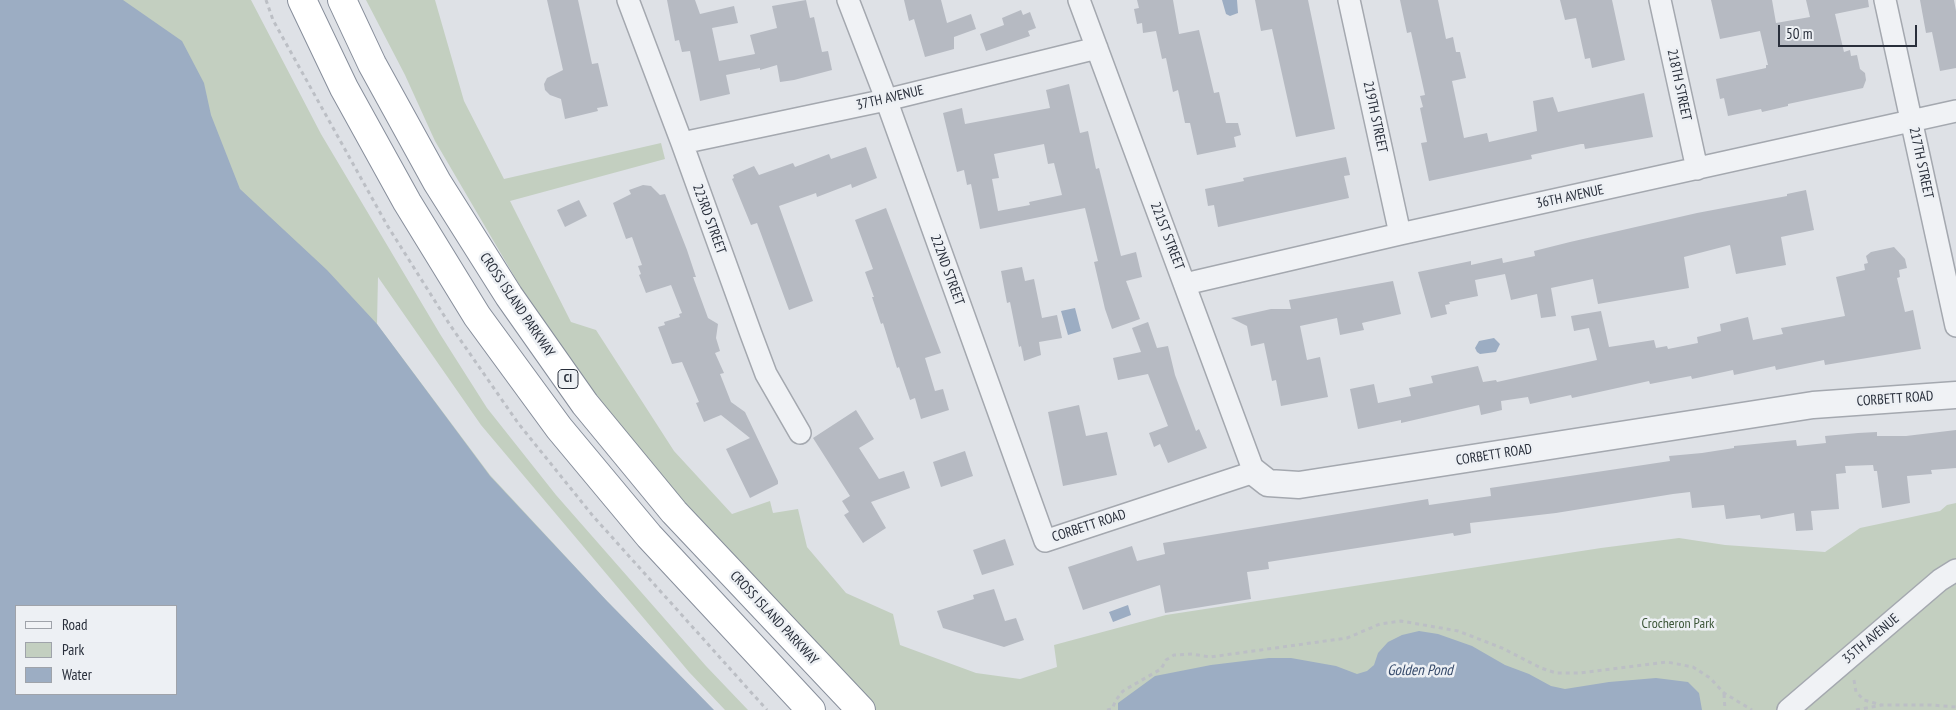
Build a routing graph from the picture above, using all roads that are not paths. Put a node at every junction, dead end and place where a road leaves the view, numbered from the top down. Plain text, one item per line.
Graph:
1 (302, 0) edge
2 (342, 0) edge
3 (628, 0) edge
4 (848, 0) edge
5 (1079, 0) edge
6 (1349, 0) edge
7 (1660, 0) edge
8 (1885, 0) edge
9 (1097, 48) junction
10 (886, 100) junction
11 (1956, 111) edge
12 (1912, 122) junction
13 (682, 143) junction
14 (1697, 169) junction
15 (1400, 234) junction
16 (1185, 284) junction
17 (1956, 326) edge
18 (1956, 394) edge
19 (800, 433) dead end
20 (1254, 472) junction
21 (1045, 541) joint
22 (1956, 570) edge
23 (812, 710) edge
24 (861, 710) edge
25 (1788, 710) edge

1 - 23 highway
2 - 24 highway, CROSS ISLAND PARKWAY / CI
3 - 13 street, 223RD STREET
4 - 10 street, 222ND STREET
5 - 9 street, 221ST STREET
6 - 15 street, 219TH STREET
7 - 14 street, 218TH STREET
8 - 12 street, 217TH STREET
9 - 10 street, 37TH AVENUE
9 - 16 street, 221ST STREET
10 - 13 street, 37TH AVENUE
10 - 21 street, 222ND STREET
11 - 12 street, 36TH AVENUE
12 - 14 street, 36TH AVENUE
12 - 17 street, 217TH STREET
13 - 19 street, 223RD STREET
14 - 15 street, 36TH AVENUE
15 - 16 street, 36TH AVENUE
16 - 20 street, 221ST STREET
18 - 20 street, CORBETT ROAD
20 - 21 street, CORBETT ROAD
22 - 25 street, 35TH AVENUE

